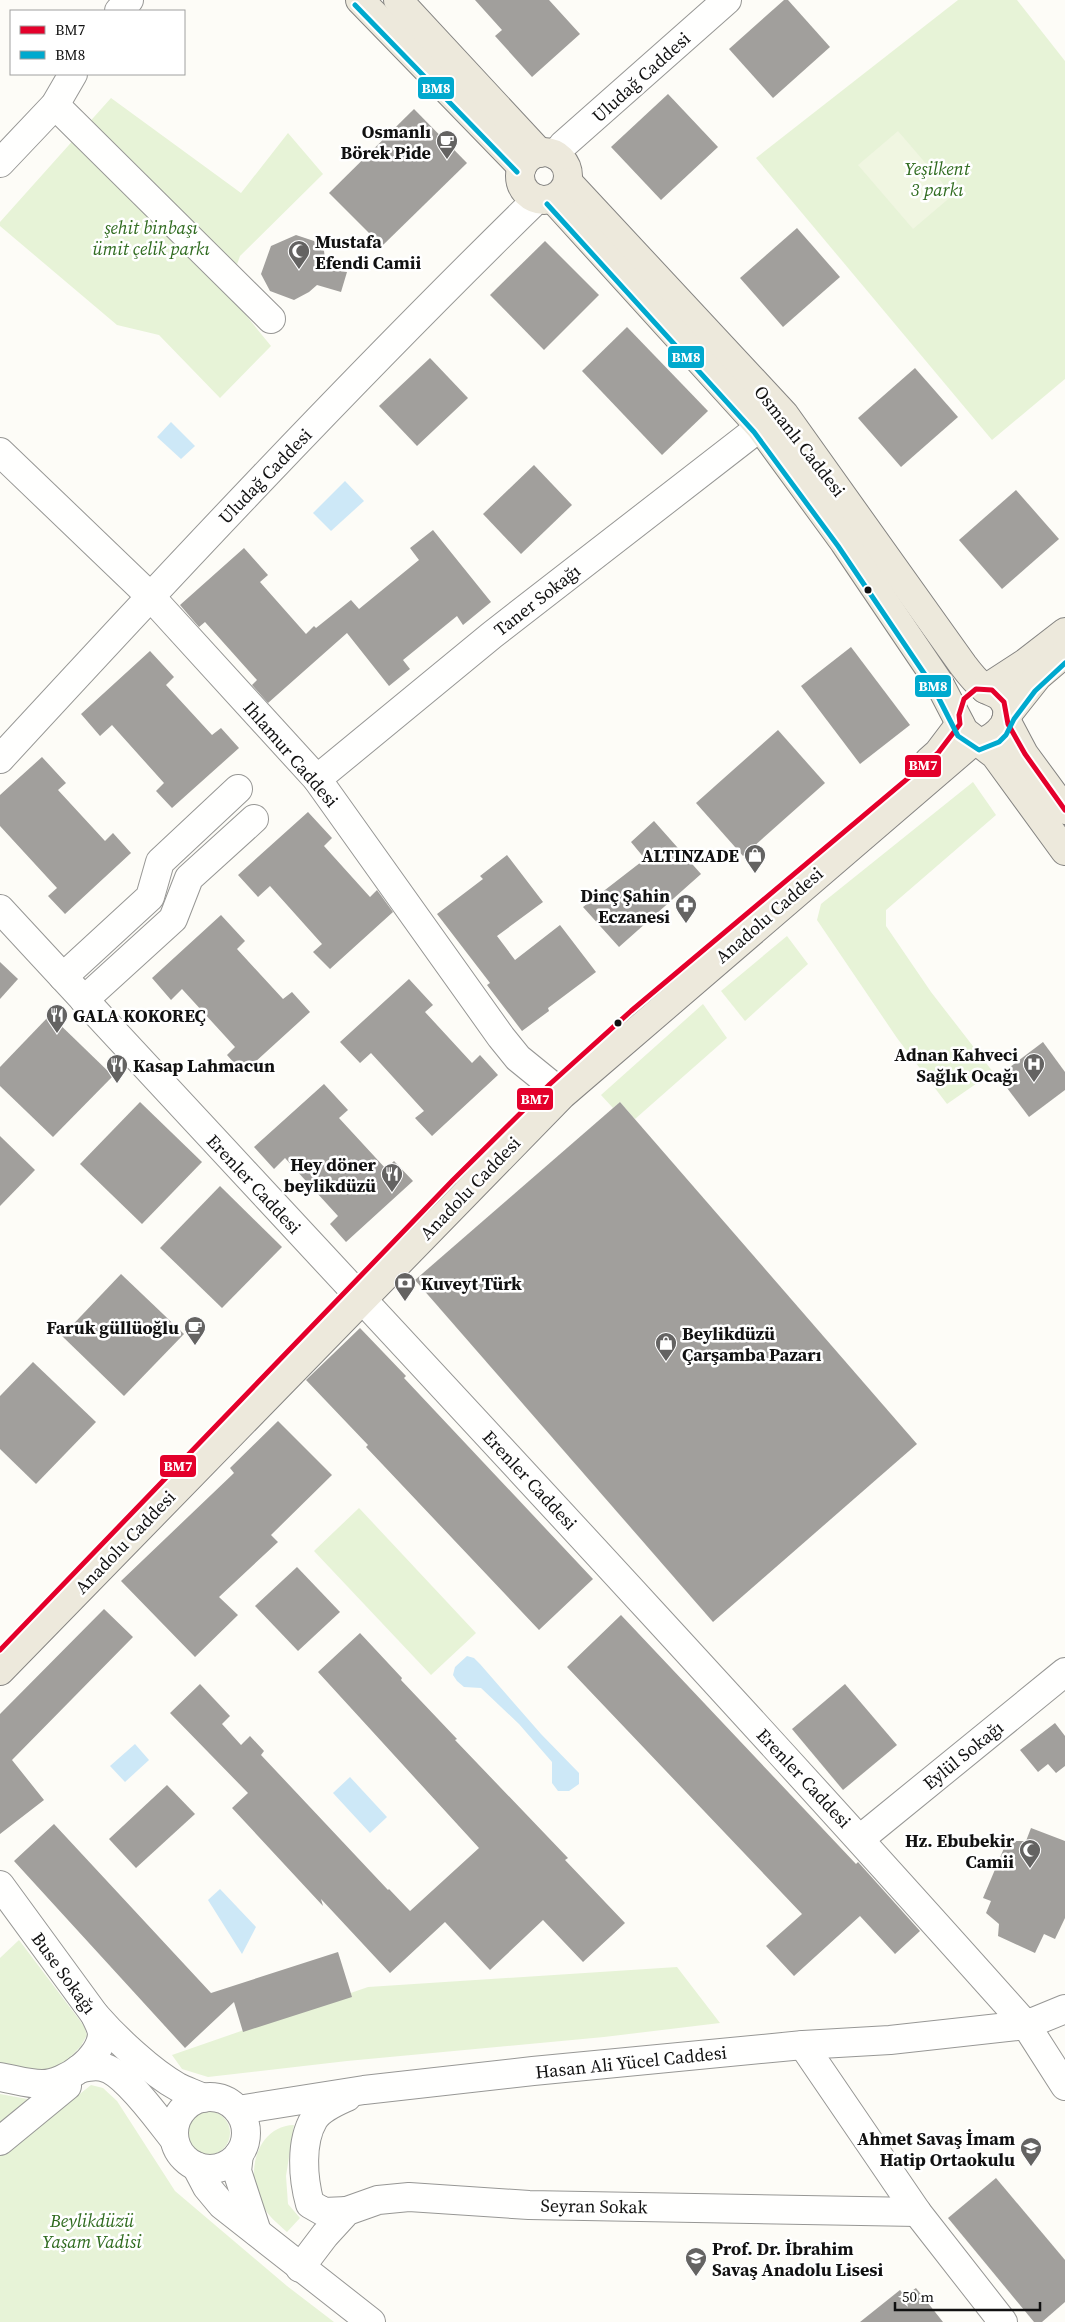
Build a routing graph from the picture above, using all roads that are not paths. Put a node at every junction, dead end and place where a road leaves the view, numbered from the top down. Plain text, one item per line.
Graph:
1 (129, 0) edge
2 (360, 0) edge
3 (398, 0) edge
4 (700, 0) edge
5 (727, 0) edge
6 (120, 10) edge
7 (72, 75) edge
8 (55, 105) junction
9 (542, 157) junction
10 (0, 163) edge
11 (552, 193) junction
12 (271, 319) dead end
13 (760, 426) junction
14 (0, 452) edge
15 (150, 596) junction
16 (1065, 632) edge
17 (1065, 653) edge
18 (985, 689) junction
19 (1007, 718) junction
20 (968, 731) junction
21 (0, 759) edge
22 (317, 779) junction
23 (238, 789) dead end
24 (1065, 810) edge
25 (254, 819) dead end
26 (1065, 851) edge
27 (0, 909) edge
28 (62, 977) junction
29 (84, 1000) junction
30 (556, 1089) junction
31 (355, 1293) junction
32 (0, 1650) edge
33 (0, 1671) edge
34 (1065, 1672) edge
35 (860, 1839) junction
36 (0, 1885) edge
37 (1065, 2009) edge
38 (94, 2015) junction
39 (1026, 2025) junction
40 (803, 2045) junction
41 (0, 2077) edge
42 (73, 2078) junction
43 (1065, 2086) edge
44 (364, 2090) junction
45 (203, 2098) junction
46 (238, 2110) junction
47 (174, 2139) junction
48 (0, 2141) edge
49 (239, 2154) junction
50 (196, 2166) junction
51 (347, 2211) junction
52 (917, 2212) junction
53 (257, 2232) junction
54 (300, 2268) junction
55 (371, 2322) edge
56 (1003, 2322) edge

1 - 6 street
2 - 9 main road
3 - 9 main road
4 - 9 street
5 - 9 street, Uludağ Caddesi
7 - 8 street
8 - 10 street
8 - 12 street
9 - 11 main road
9 - 11 main road
11 - 13 main road, Osmanlı Caddesi
11 - 15 street, Uludağ Caddesi
11 - 18 main road, Osmanlı Caddesi
13 - 20 main road, Osmanlı Caddesi
13 - 22 street, Taner Sokağı
14 - 15 street, Ihlamur Caddesi
15 - 21 street, Uludağ Caddesi
15 - 22 street, Ihlamur Caddesi
16 - 18 main road
17 - 19 main road
18 - 19 main road, Osmanlı Caddesi
18 - 20 main road
19 - 20 main road
19 - 24 main road, Osmanlı Caddesi
20 - 26 main road, Osmanlı Caddesi
20 - 30 main road, Anadolu Caddesi
22 - 30 street, Ihlamur Caddesi
23 - 28 street
25 - 29 street
27 - 28 street, Erenler Caddesi
28 - 29 street, Erenler Caddesi
29 - 31 street, Erenler Caddesi
30 - 31 main road, Anadolu Caddesi
31 - 32 main road, Anadolu Caddesi
31 - 33 main road, Anadolu Caddesi
31 - 35 street, Erenler Caddesi
34 - 35 street, Eylül Sokağı
35 - 39 street, Erenler Caddesi
36 - 38 street, Buse Sokağı
37 - 39 street
38 - 42 street, Buse Sokağı
38 - 45 street
39 - 40 street, Hasan Ali Yücel Caddesi
39 - 43 street, Erenler Caddesi
40 - 44 street, Hasan Ali Yücel Caddesi
40 - 52 street
41 - 42 street, Buse Sokağı
42 - 47 street
42 - 48 street
44 - 46 street, Hasan Ali Yücel Caddesi
44 - 51 street
45 - 46 street
45 - 47 street
46 - 49 street
47 - 50 street
49 - 50 street
49 - 53 street
50 - 53 street
51 - 52 street, Seyran Sokak
51 - 54 street, Seyran Sokak
52 - 56 street
53 - 54 street
54 - 55 street

